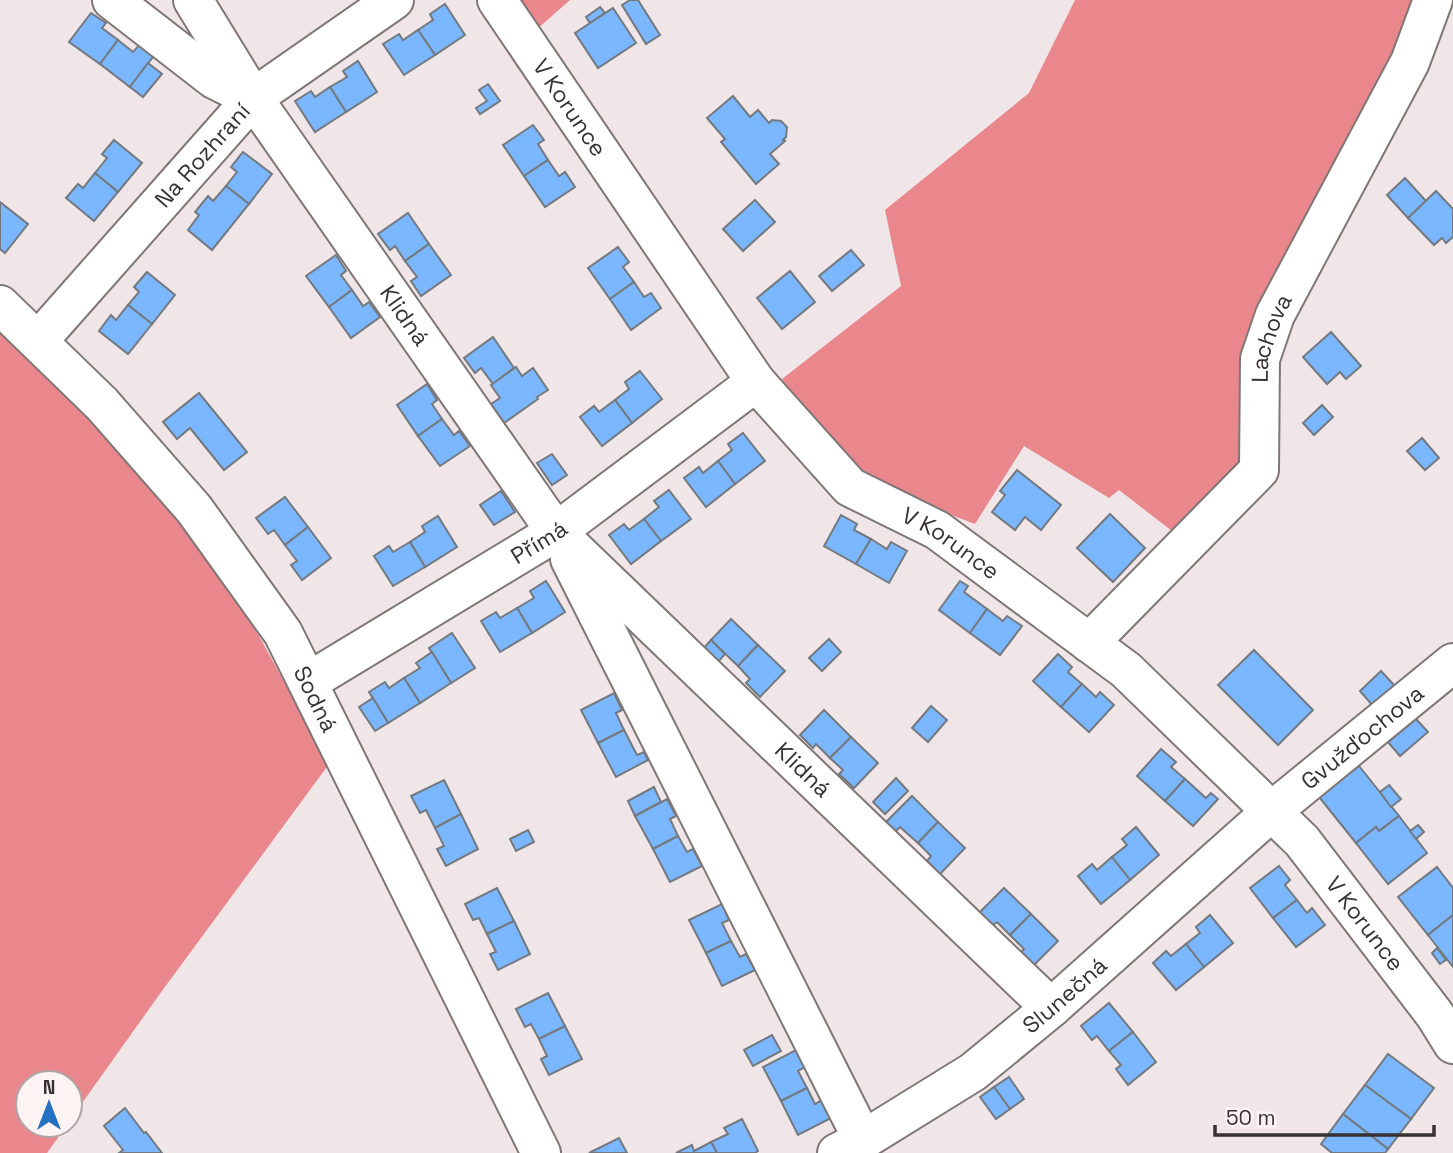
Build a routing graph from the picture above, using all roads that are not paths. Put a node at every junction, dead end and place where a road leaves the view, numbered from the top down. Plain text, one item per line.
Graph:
1 (112, 0) edge
2 (193, 0) edge
3 (394, 0) edge
4 (497, 0) edge
5 (1433, 0) edge
6 (253, 98) junction
7 (0, 305) edge
8 (38, 341) junction
9 (756, 382) junction
10 (556, 532) junction
11 (1089, 643) junction
12 (1453, 663) edge
13 (308, 682) junction
14 (1272, 811) junction
15 (1051, 1008) junction
16 (1453, 1045) edge
17 (850, 1147) edge
18 (541, 1153) edge

1 - 6 street, Klidná
2 - 6 street, Klidná
3 - 6 street, Na Rozhraní
4 - 9 street, V Korunce
5 - 11 street, Lachova
6 - 8 street, Na Rozhraní
6 - 10 street, Klidná
7 - 8 street, Sodná
8 - 13 street, Sodná
9 - 10 street, Přímá
9 - 11 street, V Korunce
10 - 13 street, Přímá
10 - 15 street, Klidná
10 - 17 street, Klidná
11 - 14 street, V Korunce
12 - 14 street, Gvužďochova
13 - 18 street, Sodná
14 - 15 street, Slunečná
14 - 16 street, V Korunce
15 - 17 street, Slunečná

